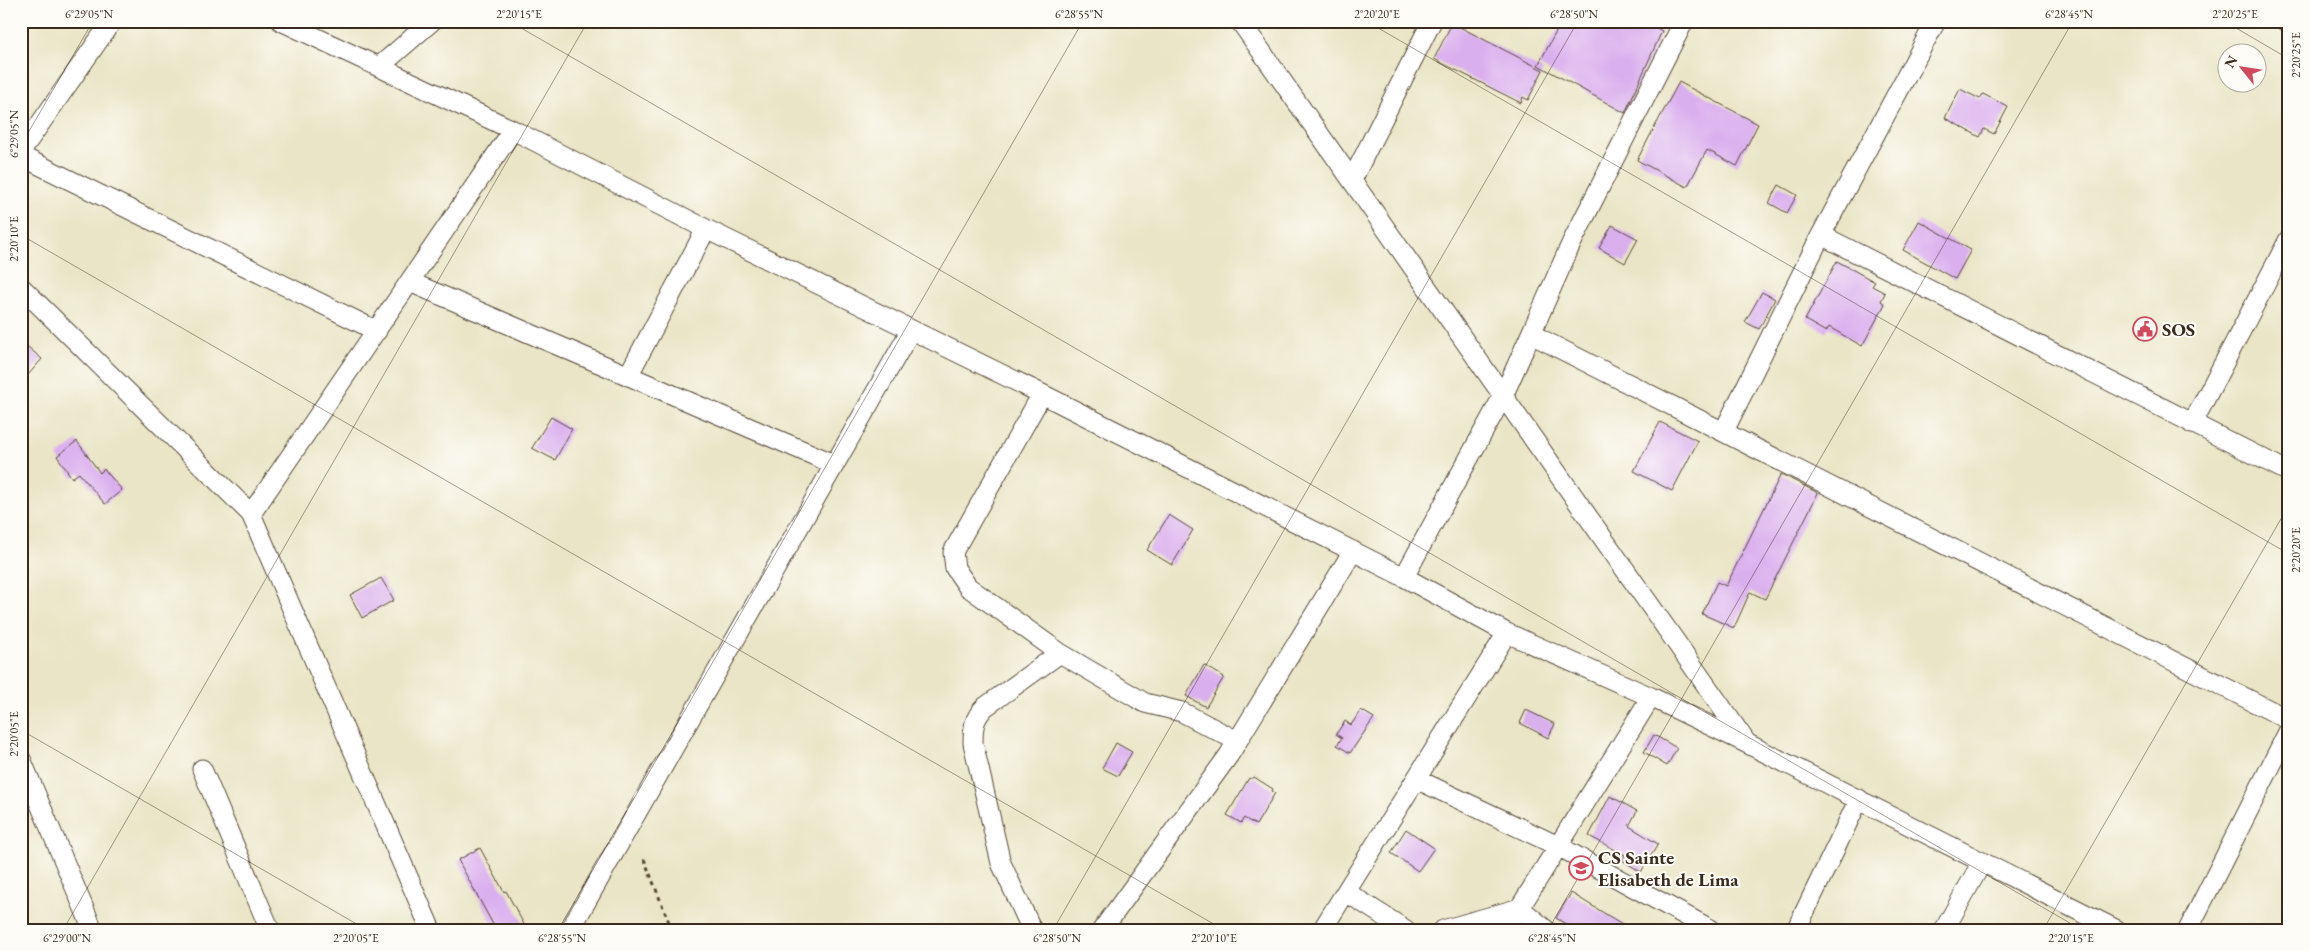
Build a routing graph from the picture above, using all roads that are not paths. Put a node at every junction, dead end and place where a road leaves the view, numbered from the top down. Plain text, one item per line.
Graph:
1 (112, 21) edge
2 (281, 21) edge
3 (432, 21) edge
4 (1240, 21) edge
5 (1432, 21) edge
6 (1684, 21) edge
7 (1936, 21) edge
8 (380, 66) junction
9 (513, 130) junction
10 (21, 151) edge
11 (21, 156) edge
12 (1352, 180) junction
13 (706, 230) junction
14 (1821, 235) junction
15 (2289, 239) edge
16 (410, 282) junction
17 (21, 287) edge
18 (912, 330) junction
19 (377, 331) junction
20 (1531, 334) junction
21 (628, 376) junction
22 (1042, 394) junction
23 (1504, 394) junction
24 (2192, 424) junction
25 (1724, 430) junction
26 (834, 464) junction
27 (2289, 472) edge
28 (252, 514) junction
29 (1353, 551) junction
30 (1404, 577) junction
31 (1507, 633) junction
32 (1060, 653) junction
33 (1651, 697) junction
34 (2289, 720) edge
35 (2289, 730) edge
36 (1238, 740) junction
37 (1746, 743) junction
38 (21, 759) edge
39 (202, 769) dead end
40 (1416, 779) junction
41 (1860, 799) junction
42 (1558, 846) junction
43 (1982, 862) junction
44 (1346, 892) junction
45 (1520, 908) junction
46 (2097, 925) edge
47 (92, 930) edge
48 (270, 930) edge
49 (431, 930) edge
50 (570, 930) edge
51 (1032, 930) edge
52 (1102, 930) edge
53 (1322, 930) edge
54 (1406, 930) edge
55 (1443, 930) edge
56 (1506, 930) edge
57 (1546, 930) edge
58 (1712, 930) edge
59 (1796, 930) edge
60 (1944, 930) edge
61 (2117, 930) edge
62 (2188, 930) edge

1 - 10 street
2 - 8 street
3 - 8 street
4 - 12 street
5 - 12 street
6 - 20 street
7 - 14 street
8 - 9 street
9 - 13 street
9 - 16 street
11 - 19 street
12 - 23 street
13 - 18 street
13 - 21 street
14 - 24 street
14 - 25 street
15 - 24 street
16 - 19 street
16 - 21 street
17 - 28 street
18 - 22 street
18 - 26 street
19 - 28 street
20 - 23 street
20 - 25 street
21 - 26 street
22 - 29 street
22 - 32 street
23 - 30 street
23 - 37 street
24 - 27 street
25 - 34 street
26 - 50 street
28 - 49 street
29 - 30 street
29 - 36 street
30 - 31 street
31 - 33 street
31 - 40 street
32 - 36 street
32 - 51 street
33 - 37 street
33 - 42 street
35 - 62 street
36 - 52 street
37 - 41 street
38 - 47 street
39 - 48 street
40 - 42 street
40 - 44 street
41 - 43 street
41 - 59 street
42 - 45 street
42 - 58 street
43 - 46 street
43 - 60 street
44 - 53 street
44 - 54 street
45 - 55 street
45 - 56 street
45 - 57 street
46 - 61 street

